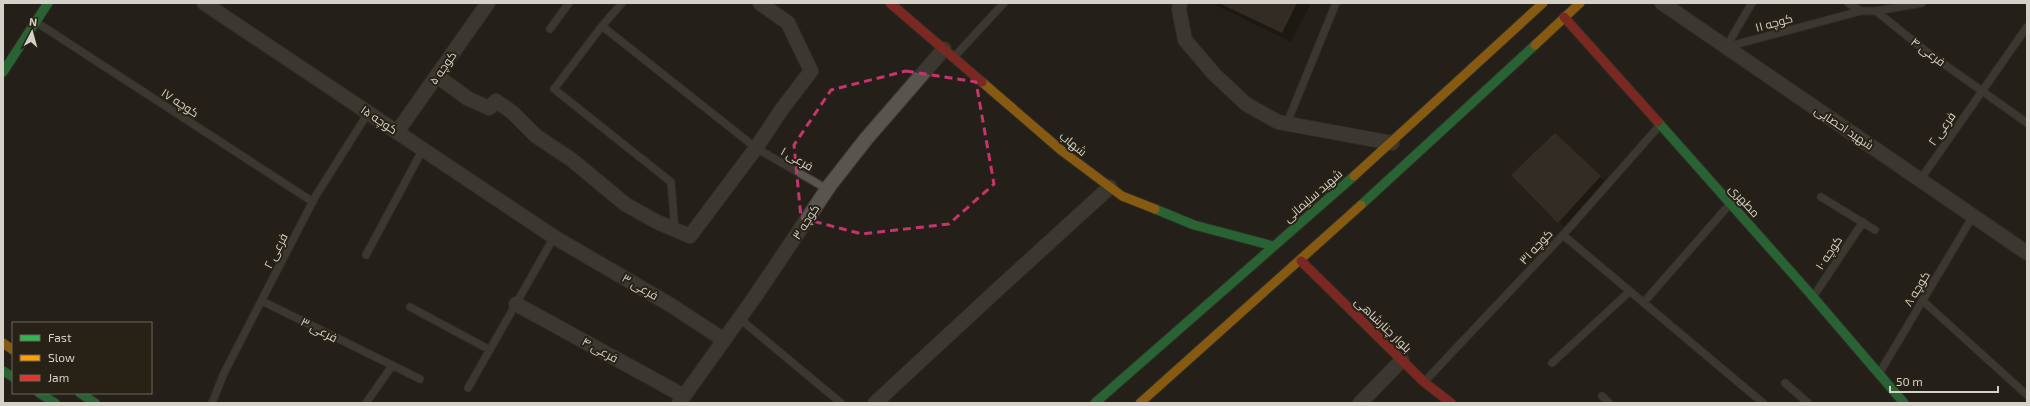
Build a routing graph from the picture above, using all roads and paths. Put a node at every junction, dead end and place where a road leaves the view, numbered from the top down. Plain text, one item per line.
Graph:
1 (48, 3) edge
2 (204, 3) edge
3 (488, 3) edge
4 (569, 3) edge
5 (622, 3) edge
6 (760, 3) edge
7 (890, 3) edge
8 (1004, 3) edge
9 (1180, 3) edge
10 (1336, 3) edge
11 (1543, 3) edge
12 (1580, 3) edge
13 (1662, 3) edge
14 (1752, 3) edge
15 (1848, 3) edge
16 (1922, 3) edge
17 (1861, 11) junction
18 (1876, 11) junction
19 (1564, 17) junction
20 (36, 22) junction
21 (602, 26) junction
22 (2027, 27) edge
23 (550, 29) dead end
24 (1726, 47) junction
25 (949, 53) junction
26 (3, 72) edge
27 (437, 76) junction
28 (1982, 92) junction
29 (368, 113) junction
30 (2027, 123) edge
31 (1287, 124) junction
32 (1660, 125) junction
33 (397, 132) junction
34 (1392, 143) junction
35 (756, 148) junction
36 (423, 149) junction
37 (1409, 161) junction
38 (1920, 180) junction
39 (1110, 187) junction
40 (827, 189) junction
41 (1821, 197) dead end
42 (313, 202) junction
43 (1730, 204) junction
44 (1973, 216) junction
45 (1863, 222) junction
46 (675, 230) junction
47 (1875, 230) dead end
48 (1563, 235) junction
49 (554, 237) junction
50 (1273, 246) junction
51 (2027, 253) edge
52 (366, 255) dead end
53 (1301, 261) junction
54 (1630, 291) junction
55 (1813, 297) junction
56 (262, 301) junction
57 (1923, 301) junction
58 (1644, 302) junction
59 (516, 304) junction
60 (410, 307) dead end
61 (740, 319) junction
62 (724, 340) junction
63 (3, 343) edge
64 (12, 349) edge
65 (490, 350) junction
66 (1402, 360) junction
67 (1552, 363) dead end
68 (392, 366) junction
69 (3, 371) edge
70 (1880, 374) junction
71 (12, 376) edge
72 (420, 379) dead end
73 (1424, 382) junction
74 (1785, 383) dead end
75 (468, 388) dead end
76 (42, 394) edge
77 (82, 394) edge
78 (2027, 395) edge
79 (1602, 396) dead end
80 (682, 400) edge
81 (1899, 401) edge
82 (55, 403) edge
83 (96, 403) edge
84 (212, 403) edge
85 (366, 403) edge
86 (841, 403) edge
87 (875, 403) edge
88 (1095, 403) edge
89 (1140, 403) edge
90 (1360, 403) edge
91 (1451, 403) edge
92 (1609, 403) edge
93 (1763, 403) edge
94 (1808, 403) edge

1 - 20 street
2 - 29 street, کوچه ۱۵
3 - 27 street, کوچه ۵
4 - 23 lane
5 - 21 lane
6 - 35 street
7 - 25 street, شهاب
8 - 25 lane
9 - 31 street
10 - 31 lane
11 - 34 street, شهید سلیمانی
12 - 19 street
13 - 24 street, شهید احصایی
14 - 24 lane
15 - 17 lane
16 - 18 lane, کوچه ۱۱
17 - 18 lane, کوچه ۱۱
17 - 24 lane, کوچه ۱۱
18 - 28 lane, فرعی ۴
19 - 32 street, مطهری
19 - 37 street
20 - 26 street
20 - 42 lane, کوچه ۱۷
21 - 35 lane, فرعی ۱
21 - 46 lane
22 - 28 lane, فرعی ۲
24 - 38 street, شهید احصایی
25 - 39 street, شهاب
25 - 40 street, کوچه ۳
27 - 33 street, کوچه ۵
27 - 46 street
28 - 30 lane
28 - 38 lane, فرعی ۲
29 - 33 street, کوچه ۱۵
29 - 42 lane, فرعی ۲
31 - 34 street
32 - 43 street, مطهری
32 - 48 lane, کوچه ۳۱
33 - 36 street, کوچه ۱۵
34 - 37 street
34 - 50 street, شهید سلیمانی
35 - 40 lane, فرعی ۱
35 - 46 street
36 - 49 street, کوچه ۱۵
36 - 52 lane
37 - 53 street
38 - 44 street, شهید احصایی
39 - 50 street, شهاب
39 - 87 street
40 - 61 street, کوچه ۳
41 - 45 lane
42 - 56 lane, فرعی ۲
43 - 55 street, مطهری
43 - 58 lane
44 - 51 street, شهید احصایی
44 - 57 lane, کوچه ۸
45 - 47 lane
45 - 55 lane, کوچه ۱۰
48 - 54 lane
48 - 73 lane, کوچه ۳۱
49 - 59 lane
49 - 62 street, فرعی ۳
50 - 88 street, شهید سلیمانی
53 - 66 street, بلوار چنارشاهی
53 - 89 street
54 - 58 lane
54 - 67 lane
55 - 70 street, مطهری
56 - 68 lane, فرعی ۳
56 - 84 lane, فرعی ۲
57 - 70 lane, کوچه ۸
57 - 78 lane
58 - 93 lane
59 - 65 lane
59 - 80 street, فرعی ۴
60 - 65 lane
61 - 62 street, کوچه ۳
61 - 86 lane
62 - 80 street, کوچه ۳
63 - 64 street
65 - 75 lane
66 - 73 street, بلوار چنارشاهی
66 - 90 street
68 - 72 lane, فرعی ۳
68 - 85 lane
69 - 71 street
70 - 81 street, مطهری
73 - 91 street, بلوار چنارشاهی
74 - 94 lane
76 - 82 street
77 - 83 street
79 - 92 lane

